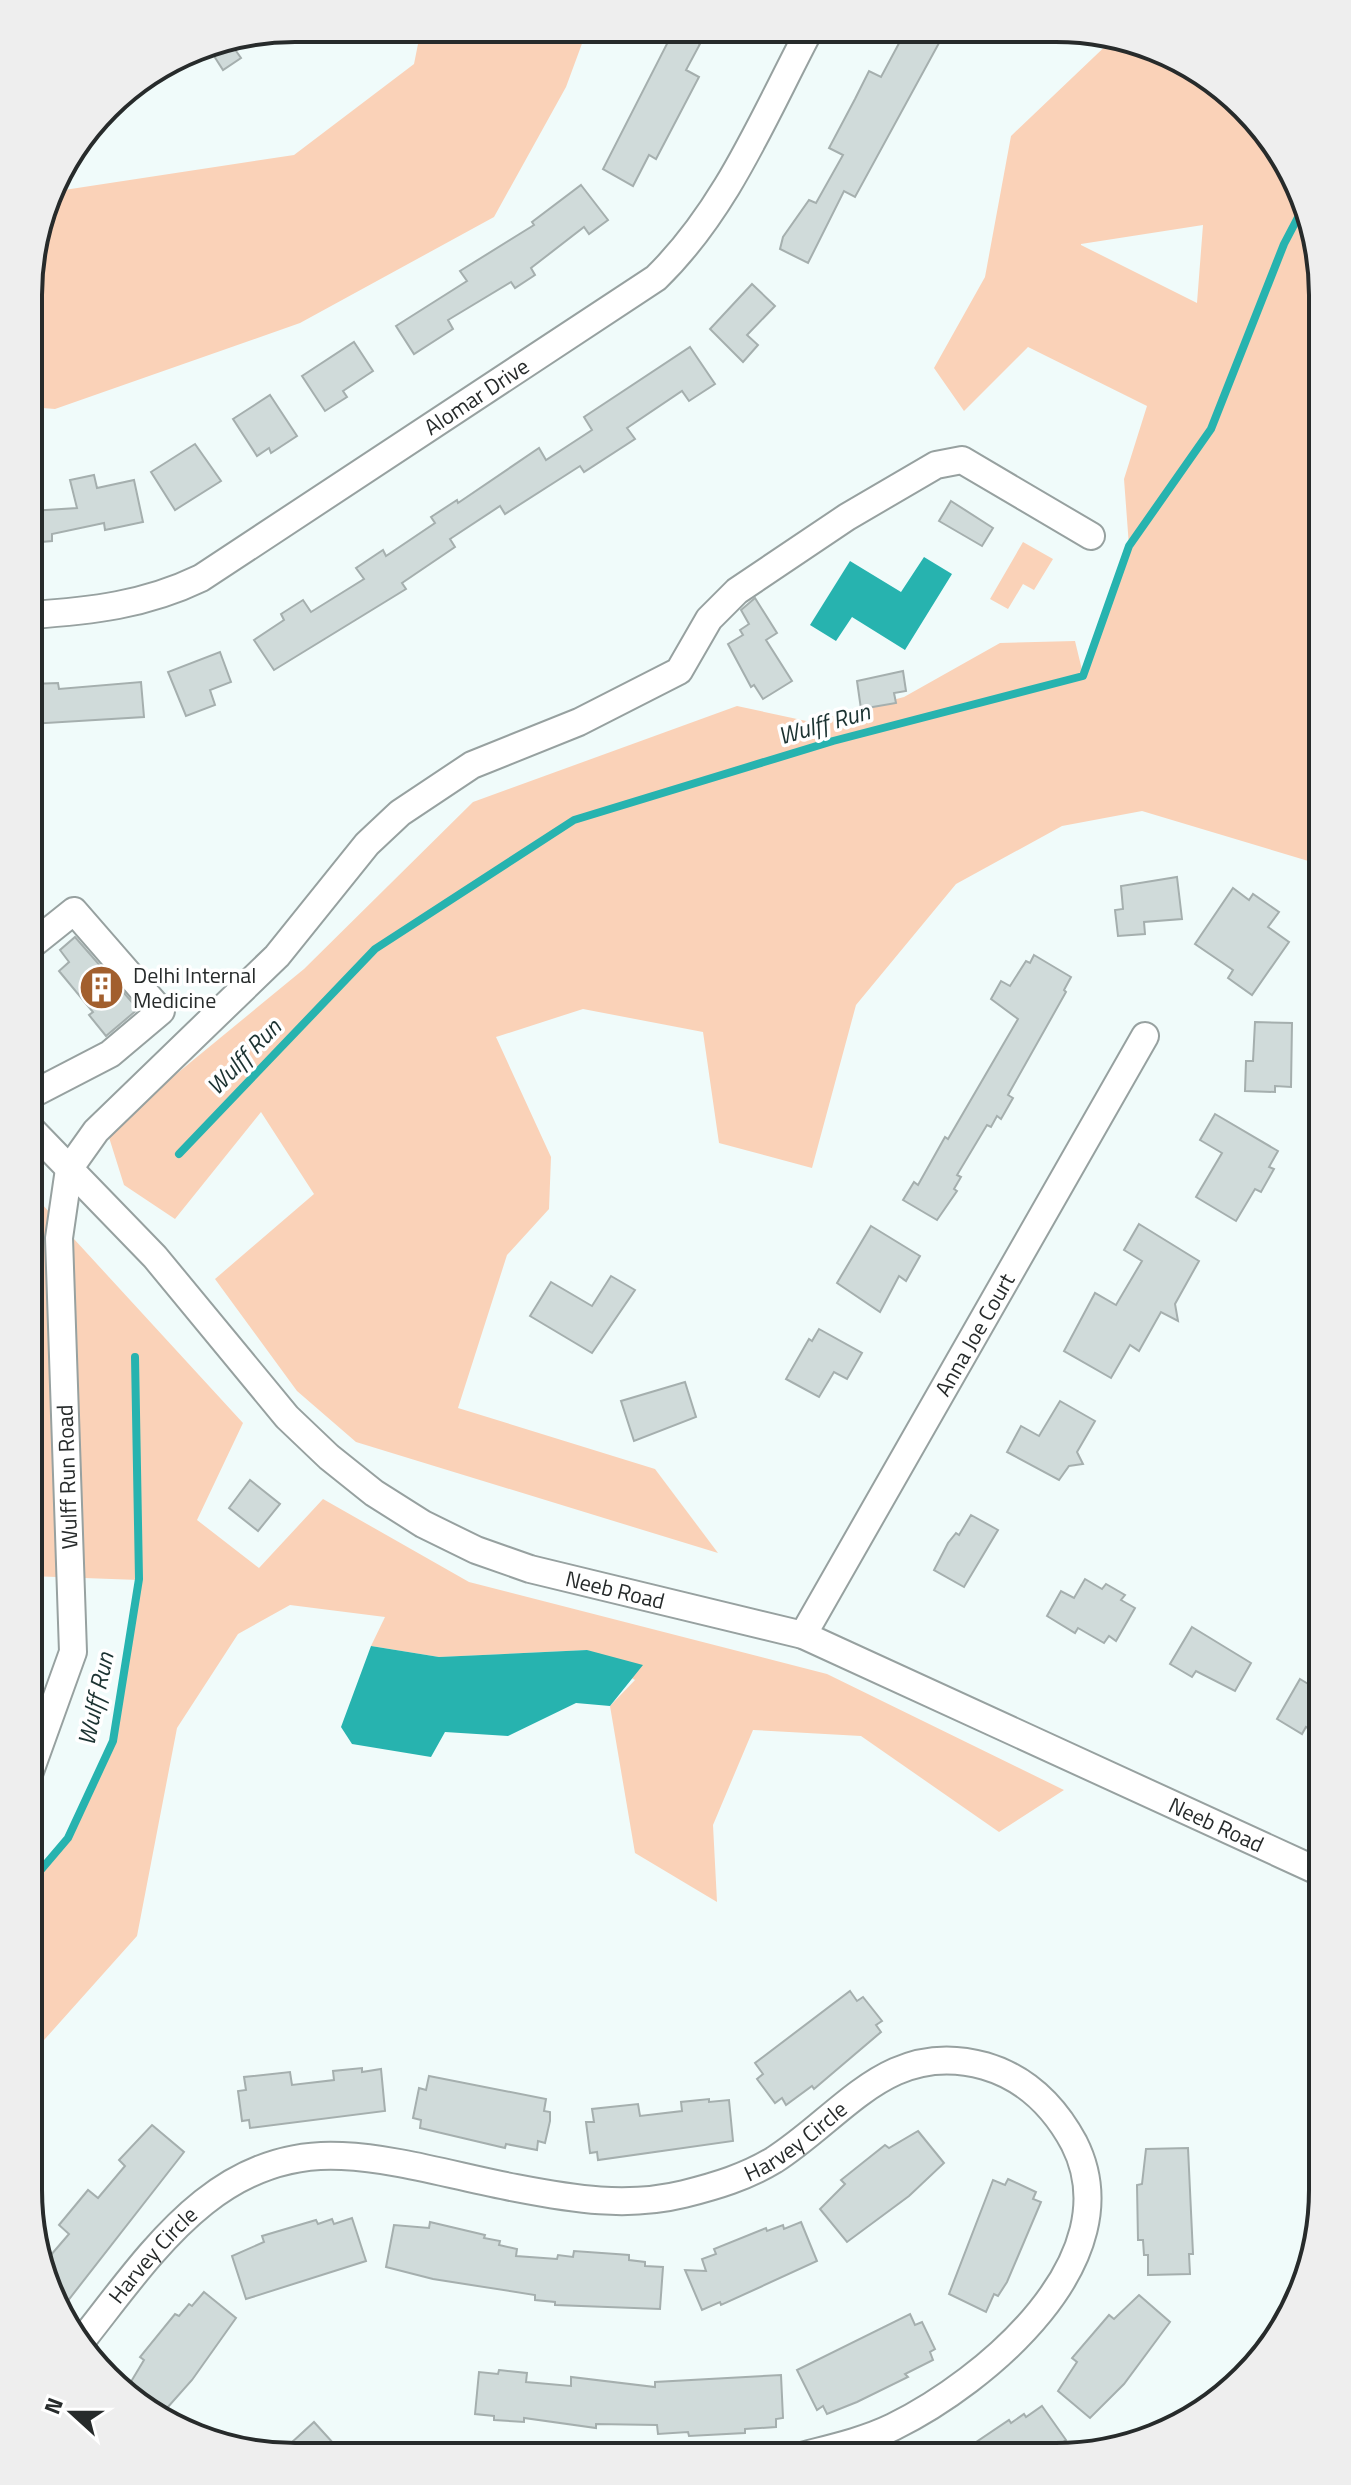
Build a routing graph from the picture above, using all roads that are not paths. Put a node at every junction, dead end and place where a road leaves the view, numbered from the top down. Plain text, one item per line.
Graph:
1 (803, 42) edge
2 (1091, 536) dead end
3 (42, 614) edge
4 (42, 937) edge
5 (1145, 1036) dead end
6 (42, 1089) edge
7 (42, 1141) edge
8 (69, 1169) junction
9 (803, 1635) junction
10 (42, 1738) edge
11 (1308, 1867) edge
12 (88, 2334) edge
13 (843, 2443) edge

1 - 3 street, Alomar Drive
2 - 8 street
4 - 6 street
5 - 9 street, Anna Joe Court
7 - 8 street, Neeb Road
8 - 9 street, Neeb Road
8 - 10 street, Wulff Run Road
9 - 11 street, Neeb Road
12 - 13 street, Harvey Circle

